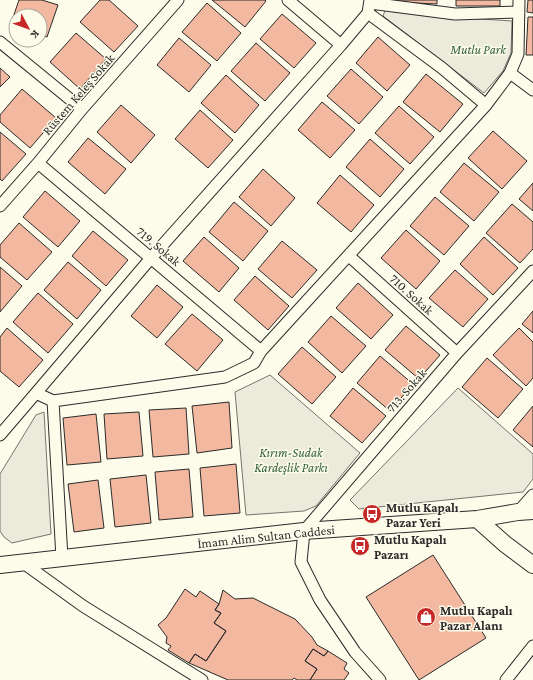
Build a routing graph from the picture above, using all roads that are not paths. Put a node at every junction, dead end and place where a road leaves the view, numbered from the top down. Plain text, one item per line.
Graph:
1 (178, 0) edge
2 (288, 0) edge
3 (519, 0) edge
4 (370, 5) edge
5 (519, 12) junction
6 (0, 42) edge
7 (341, 45) junction
8 (510, 73) junction
9 (533, 90) edge
10 (486, 105) junction
11 (82, 109) junction
12 (38, 163) junction
13 (0, 206) edge
14 (349, 256) junction
15 (151, 258) junction
16 (533, 271) edge
17 (262, 351) junction
18 (457, 353) junction
19 (36, 394) junction
20 (53, 401) junction
21 (0, 435) edge
22 (533, 495) edge
23 (526, 511) edge
24 (477, 519) junction
25 (304, 531) junction
26 (62, 558) junction
27 (22, 562) junction
28 (0, 564) edge
29 (533, 565) edge
30 (533, 646) edge
31 (202, 680) edge
32 (380, 680) edge
33 (506, 680) edge

1 - 11 street, Rüstem Keleş Sokak
2 - 7 street
3 - 5 street
4 - 5 street
4 - 7 street
4 - 10 street
5 - 8 street
6 - 11 street
7 - 15 street
8 - 9 street
8 - 10 street
10 - 14 street
11 - 12 street, Rüstem Keleş Sokak
12 - 13 street, Rüstem Keleş Sokak
12 - 15 street, 719. Sokak
14 - 17 street
14 - 18 street, 710. Sokak
15 - 17 street, 719. Sokak
15 - 19 street
16 - 18 street, 713. Sokak
17 - 20 street
18 - 25 street, 713. Sokak
19 - 20 street
19 - 21 street
20 - 26 street
22 - 23 street
23 - 24 street, İmam Alim Sultan Caddesi
24 - 25 street, İmam Alim Sultan Caddesi
24 - 29 street
25 - 26 street, İmam Alim Sultan Caddesi
25 - 32 street
26 - 27 street, İmam Alim Sultan Caddesi
27 - 28 street, İmam Alim Sultan Caddesi
27 - 31 street
30 - 33 street

